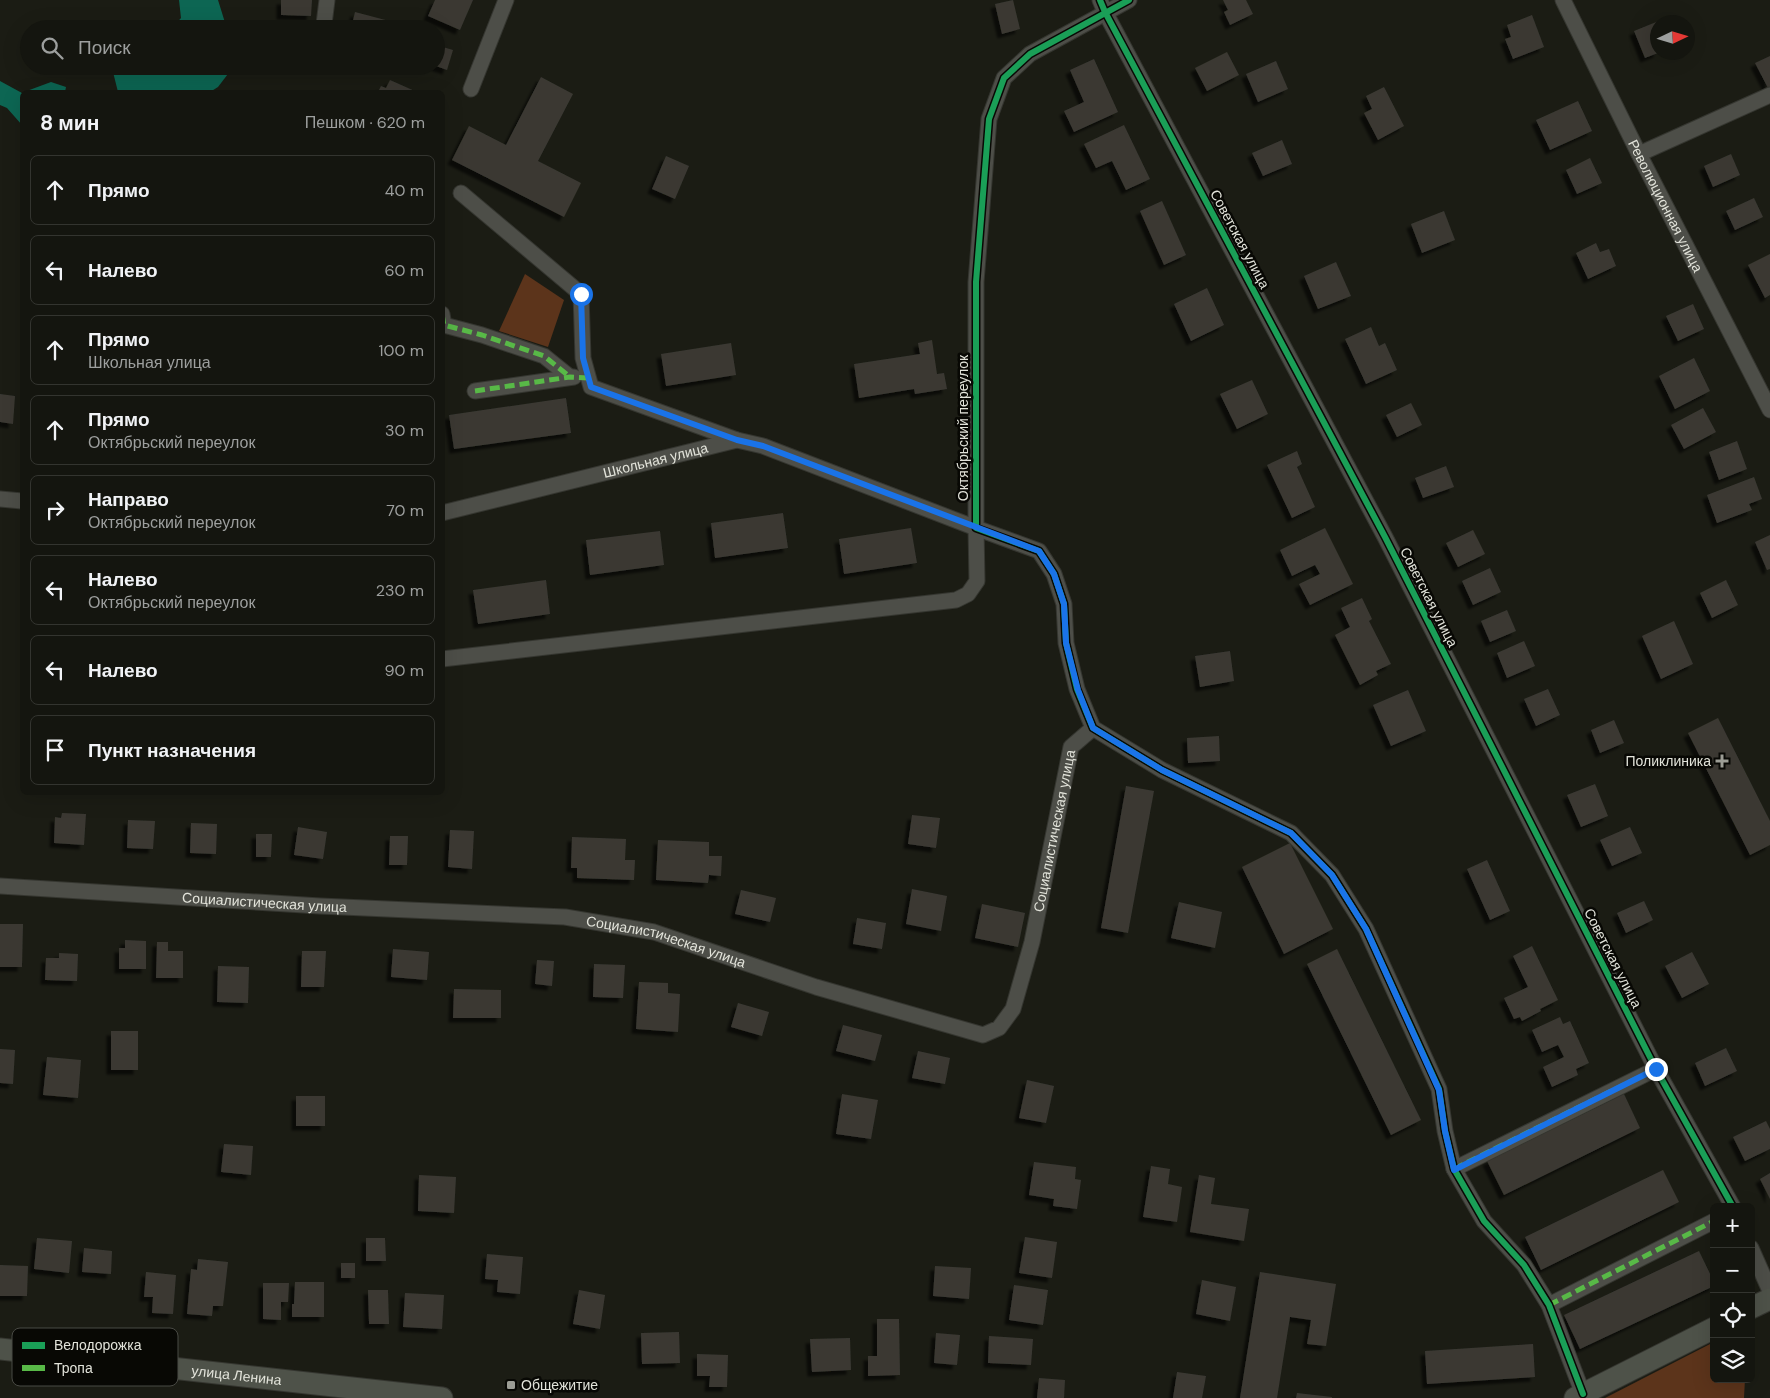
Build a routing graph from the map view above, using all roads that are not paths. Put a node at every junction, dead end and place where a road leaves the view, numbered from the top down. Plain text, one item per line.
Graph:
1 (326, 0) edge
2 (506, 0) edge
3 (1130, 0) edge
4 (1563, 0) edge
5 (1102, 6) edge
6 (324, 20) edge
7 (471, 89) dead end
8 (1770, 95) edge
9 (1639, 154) junction
10 (461, 193) dead end
11 (445, 323) edge
12 (570, 377) junction
13 (588, 378) junction
14 (475, 391) dead end
15 (1770, 410) edge
16 (737, 440) junction
17 (0, 500) edge
18 (20, 501) edge
19 (445, 512) edge
20 (976, 528) junction
21 (445, 659) edge
22 (1093, 728) junction
23 (0, 886) edge
24 (1656, 1069) junction
25 (1454, 1170) junction
26 (1731, 1203) edge
27 (1710, 1223) edge
28 (1755, 1257) edge
29 (1770, 1291) edge
30 (1770, 1299) edge
31 (1549, 1306) junction
32 (1755, 1306) edge
33 (1710, 1330) edge
34 (178, 1369) edge
35 (1579, 1396) edge
36 (442, 1398) edge

1 - 6 street
2 - 7 street
3 - 5 street, Октябрьский переулок
4 - 9 street, Революционная улица
5 - 20 street, Октябрьский переулок
5 - 24 street, Советская улица
8 - 9 street
9 - 15 street, Революционная улица
10 - 13 street
11 - 12 street
12 - 13 street
12 - 14 street
13 - 16 street
16 - 19 street, Школьная улица
16 - 20 street, Школьная улица
17 - 18 street
20 - 21 street, Октябрьский переулок
20 - 22 street
22 - 23 street, Социалистическая улица
22 - 25 street
24 - 25 street
24 - 26 street, Советская улица
25 - 31 street
27 - 31 street
28 - 29 street
30 - 32 main road
31 - 35 street
33 - 35 main road
34 - 36 main road, улица Ленина

